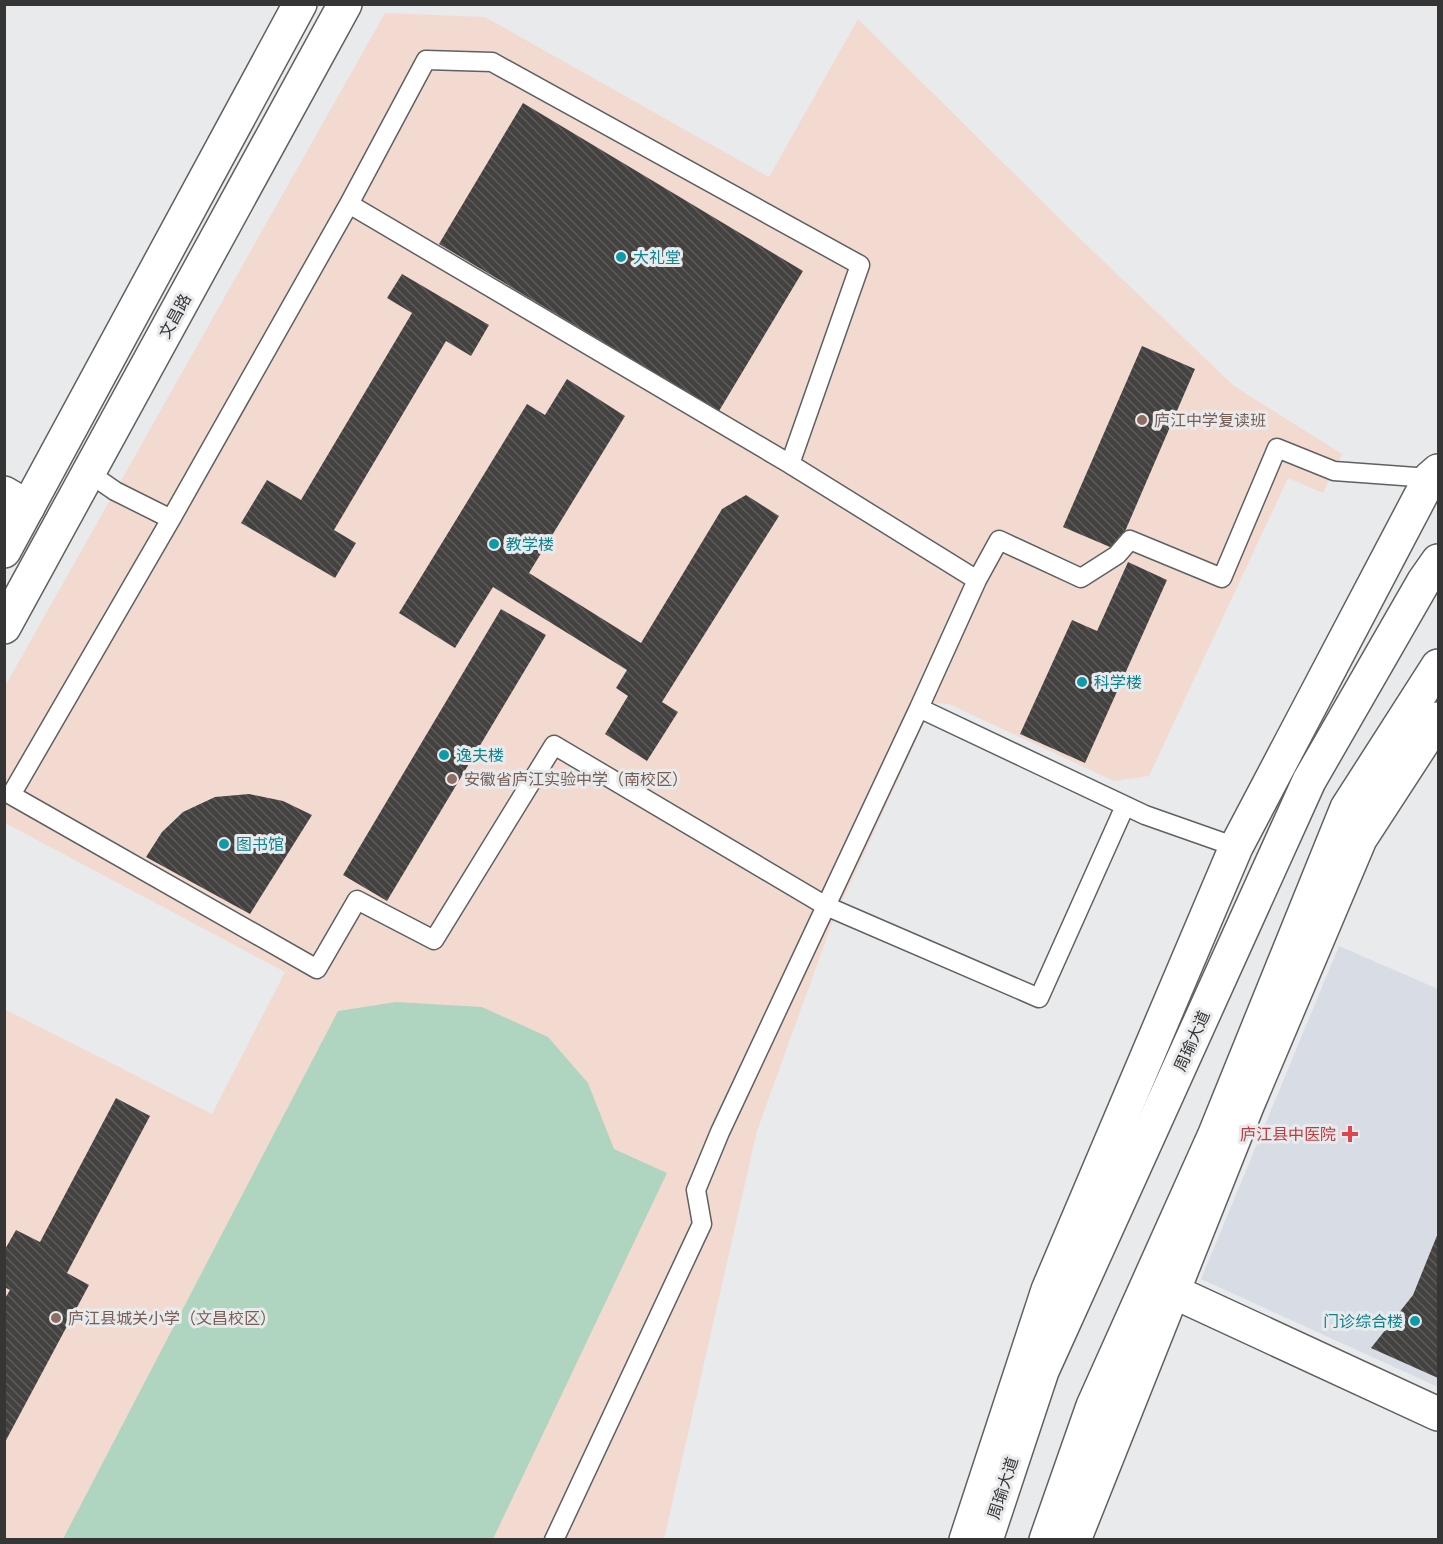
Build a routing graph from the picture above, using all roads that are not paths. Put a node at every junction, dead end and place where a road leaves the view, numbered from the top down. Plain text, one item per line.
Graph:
1 (300, 4) edge
2 (345, 4) edge
3 (349, 204) junction
4 (790, 464) junction
5 (89, 473) junction
6 (1434, 474) edge
7 (16, 500) edge
8 (171, 519) junction
9 (4, 550) edge
10 (1438, 561) edge
11 (977, 580) junction
12 (4, 627) edge
13 (1438, 666) edge
14 (919, 708) junction
15 (1438, 719) edge
16 (1125, 806) junction
17 (1236, 847) junction
18 (826, 906) junction
19 (1172, 1291) junction
20 (1438, 1414) edge
21 (554, 1539) edge
22 (966, 1539) edge
23 (986, 1539) edge
24 (1046, 1539) edge
25 (1074, 1539) edge

1 - 7 main road
2 - 5 main road, 文昌路
3 - 4 lane
3 - 4 lane
3 - 8 lane
4 - 11 lane
5 - 8 lane
5 - 12 main road, 文昌路
6 - 11 lane
6 - 17 main road
7 - 9 main road
8 - 18 lane
10 - 23 main road, 周瑜大道
11 - 14 lane
13 - 24 main road
14 - 16 lane
14 - 18 lane
15 - 19 main road
16 - 17 lane
16 - 18 lane
17 - 22 main road
18 - 21 lane
19 - 20 main road
19 - 25 main road

